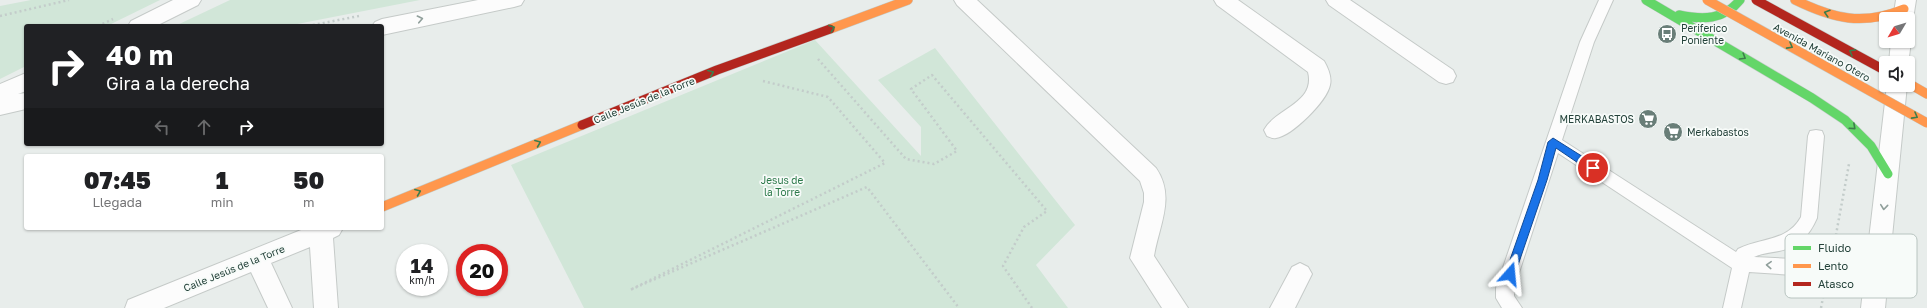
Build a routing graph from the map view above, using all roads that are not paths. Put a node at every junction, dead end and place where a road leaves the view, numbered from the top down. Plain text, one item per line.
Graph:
1 (191, 0) edge
2 (514, 0) edge
3 (908, 0) edge
4 (964, 0) edge
5 (1224, 0) edge
6 (1336, 0) edge
7 (1606, 0) edge
8 (1646, 0) edge
9 (1707, 0) edge
10 (1740, 0) edge
11 (1756, 0) edge
12 (1795, 0) edge
13 (1661, 9) junction
14 (1904, 9) edge
15 (142, 24) edge
16 (384, 27) edge
17 (1879, 67) edge
18 (1446, 76) dead end
19 (24, 82) edge
20 (1915, 87) edge
21 (1896, 92) edge
22 (0, 94) edge
23 (1927, 94) edge
24 (24, 101) edge
25 (0, 107) edge
26 (1927, 123) edge
27 (1275, 130) dead end
28 (1816, 136) dead end
29 (1553, 142) junction
30 (1888, 174) junction
31 (384, 206) edge
32 (326, 230) edge
33 (1801, 234) edge
34 (1881, 234) edge
35 (1785, 242) edge
36 (257, 259) junction
37 (1741, 264) junction
38 (1785, 266) edge
39 (1300, 274) dead end
40 (1874, 298) edge
41 (137, 308) edge
42 (280, 308) edge
43 (326, 308) edge
44 (1176, 308) edge
45 (1282, 308) edge
46 (1513, 308) edge
47 (1732, 308) edge
48 (1873, 308) edge

1 - 15 street
16 -> 2 street
31 -> 3 main road, Calle Jesús de la Torre
4 - 44 street
5 - 27 street
6 - 18 street
7 - 29 lane
8 - 13 main road
9 -> 26 main road, Avenida Mariano Otero, bridge
10 - 13 main road
17 -> 11 main road, Avenida Mariano Otero, bridge
14 -> 12 main road
13 -> 30 main road
19 - 22 street
20 - 23 main road
21 - 30 street
24 - 25 street
28 - 33 lane
29 - 37 lane
29 - 46 lane
30 -> 34 street
32 - 36 street, Calle Jesús de la Torre
32 - 43 street
35 - 37 lane
36 - 41 street, Calle Jesús de la Torre
36 - 42 street
38 -> 37 lane
37 - 47 lane
39 - 45 street
40 - 48 street

